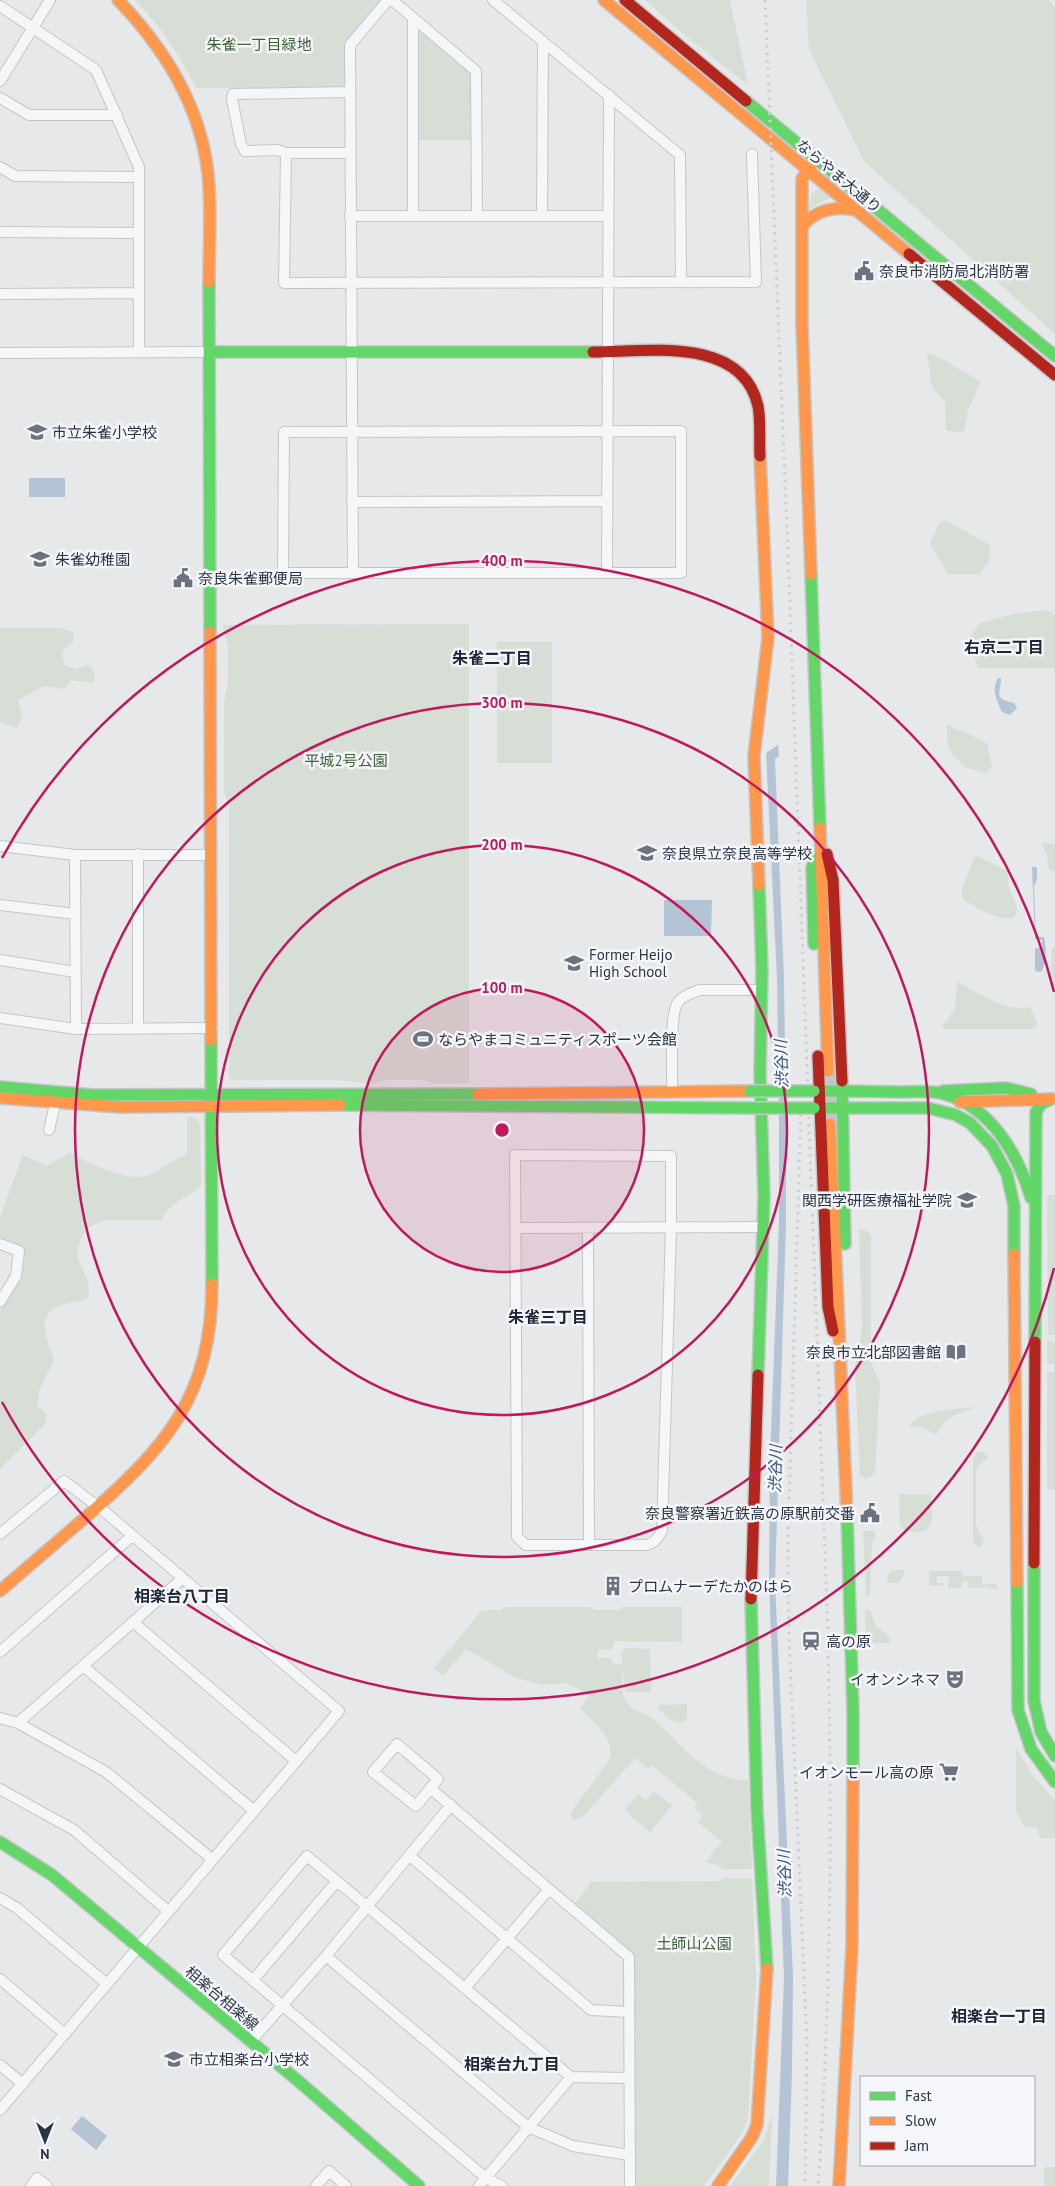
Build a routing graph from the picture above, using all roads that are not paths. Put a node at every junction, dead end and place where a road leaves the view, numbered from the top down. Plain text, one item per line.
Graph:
1 (50, 0) edge
2 (118, 0) edge
3 (388, 0) edge
4 (392, 0) edge
5 (493, 0) edge
6 (604, 0) edge
7 (626, 0) edge
8 (0, 6) edge
9 (413, 19) junction
10 (34, 26) junction
11 (543, 41) junction
12 (0, 82) edge
13 (350, 92) junction
14 (609, 95) junction
15 (0, 98) edge
16 (117, 115) junction
17 (286, 153) junction
18 (350, 153) junction
19 (752, 154) dead end
20 (816, 158) junction
21 (0, 167) edge
22 (808, 168) junction
23 (139, 177) junction
24 (857, 210) junction
25 (350, 216) junction
26 (413, 216) junction
27 (477, 216) junction
28 (542, 216) junction
29 (608, 216) junction
30 (802, 226) junction
31 (0, 232) edge
32 (139, 233) junction
33 (608, 282) junction
34 (681, 282) junction
35 (352, 283) junction
36 (139, 293) junction
37 (0, 294) edge
38 (139, 352) junction
39 (211, 352) junction
40 (607, 352) junction
41 (0, 353) edge
42 (352, 353) junction
43 (1055, 356) edge
44 (1055, 375) edge
45 (607, 430) junction
46 (352, 431) junction
47 (607, 501) junction
48 (352, 502) junction
49 (353, 573) junction
50 (607, 573) junction
51 (821, 836) junction
52 (0, 846) edge
53 (138, 854) junction
54 (75, 855) junction
55 (211, 855) junction
56 (0, 905) edge
57 (75, 914) junction
58 (0, 960) edge
59 (75, 972) junction
60 (761, 990) junction
61 (0, 1018) edge
62 (212, 1028) junction
63 (76, 1029) junction
64 (138, 1029) junction
65 (828, 1071) tunnel mouth
66 (979, 1089) junction
67 (817, 1091) junction
68 (841, 1091) junction
69 (672, 1092) junction
70 (933, 1092) junction
71 (1, 1098) edge
72 (1053, 1099) edge
73 (213, 1101) junction
74 (962, 1102) junction
75 (55, 1104) junction
76 (817, 1108) junction
77 (843, 1108) junction
78 (933, 1108) junction
79 (968, 1122) junction
80 (830, 1124) tunnel mouth
81 (49, 1130) dead end
82 (1035, 1213) junction
83 (764, 1227) junction
84 (516, 1228) junction
85 (588, 1228) junction
86 (672, 1229) junction
87 (0, 1244) edge
88 (0, 1301) edge
89 (842, 1370) junction
90 (98, 1506) junction
91 (0, 1534) edge
92 (132, 1536) junction
93 (589, 1545) junction
94 (184, 1578) junction
95 (0, 1591) edge
96 (133, 1622) junction
97 (0, 1652) edge
98 (84, 1666) junction
99 (0, 1718) edge
100 (18, 1723) junction
101 (1055, 1756) edge
102 (296, 1761) junction
103 (1055, 1782) edge
104 (0, 1788) edge
105 (430, 1788) junction
106 (451, 1805) junction
107 (254, 1811) junction
108 (0, 1842) edge
109 (410, 1856) junction
110 (212, 1860) junction
111 (337, 1881) junction
112 (549, 1889) junction
113 (0, 1898) edge
114 (367, 1906) junction
115 (168, 1911) junction
116 (507, 1939) junction
117 (138, 1947) junction
118 (326, 1956) junction
119 (0, 1979) edge
120 (253, 1980) junction
121 (106, 1984) junction
122 (465, 1988) junction
123 (281, 2005) junction
124 (629, 2012) junction
125 (65, 2034) junction
126 (251, 2041) junction
127 (0, 2065) edge
128 (571, 2077) junction
129 (629, 2078) junction
130 (23, 2084) junction
131 (0, 2110) edge
132 (528, 2127) junction
133 (629, 2155) junction
134 (482, 2182) edge
135 (30, 2186) edge
136 (47, 2186) edge
137 (316, 2186) edge
138 (346, 2186) edge
139 (419, 2186) edge
140 (502, 2186) edge
141 (630, 2186) edge
142 (718, 2186) edge
143 (839, 2186) edge

1 - 10 street
2 - 39 street
3 - 13 street
4 - 9 street
5 - 11 street
6 - 22 street, ならやま大通り
7 - 20 street, ならやま大通り
8 - 10 street
9 - 26 street
9 - 27 street
10 - 12 street
10 - 16 street
11 - 14 street
11 - 28 street
13 - 17 street
13 - 18 street
14 - 29 street
14 - 34 street
15 - 16 street
16 - 23 street
17 - 18 street
17 - 35 street
18 - 25 street
19 - 34 street
20 - 22 street
20 - 43 street, ならやま大通り
21 - 23 street
22 - 24 street, ならやま大通り
22 - 30 street
23 - 32 street
24 - 30 street
24 - 44 street, ならやま大通り
25 - 26 street
25 - 35 street
26 - 27 street
27 - 28 street
28 - 29 street
29 - 33 street
30 - 51 street
31 - 32 street
32 - 36 street
33 - 34 street
33 - 35 street
33 - 40 street
35 - 42 street
36 - 37 street
36 - 38 street
38 - 39 street
38 - 41 street
39 - 42 street
39 - 55 street
40 - 42 street
40 - 45 street
40 - 60 street
42 - 46 street
45 - 46 street
45 - 47 street
45 - 50 street
46 - 48 street
46 - 49 street
47 - 48 street
47 - 50 street
48 - 49 street
49 - 50 street
51 - 65 street
51 - 67 street
51 - 68 street
52 - 54 street
53 - 54 street
53 - 55 street
53 - 64 street
54 - 57 street
55 - 62 street
56 - 57 street
57 - 59 street
58 - 59 street
59 - 63 street
60 - 69 street
60 - 83 street
61 - 63 street
62 - 64 street
62 - 73 street
63 - 64 street
66 - 70 street
66 - 72 street
66 - 74 street
67 - 68 street
67 - 69 street, bridge
67 - 76 street
68 - 70 street
68 - 77 street
69 - 73 street
70 - 74 street
71 - 73 street
71 - 75 street
72 - 74 street
72 - 82 street
73 - 75 street
73 - 76 street, bridge
73 - 90 street
74 - 78 street
74 - 79 street
74 - 82 street
75 - 81 street
76 - 77 street
76 - 89 street
77 - 78 street
77 - 89 street
78 - 79 street
79 - 103 street
80 - 89 street
82 - 101 street
83 - 86 street
83 - 142 street
84 - 85 street
84 - 86 street
84 - 93 street
85 - 86 street
85 - 93 street
86 - 93 street
87 - 88 street
89 - 143 street
90 - 91 street
90 - 92 street
90 - 95 street
92 - 94 street
92 - 97 street
94 - 96 street
94 - 102 street
96 - 98 street
96 - 102 street
98 - 100 street
98 - 107 street
99 - 100 street
100 - 110 street
102 - 107 street
104 - 115 street
105 - 105 street
105 - 106 street
106 - 109 street
106 - 112 street
107 - 110 street
108 - 117 street, 相楽台相楽線
109 - 114 street
109 - 116 street
110 - 115 street
111 - 114 street
111 - 120 street
111 - 120 street
112 - 116 street
112 - 124 street
113 - 121 street
114 - 118 street
114 - 122 street
115 - 117 street
116 - 122 street
116 - 124 street
117 - 121 street
117 - 126 street, 相楽台相楽線
118 - 123 street
118 - 132 street
119 - 125 street
120 - 123 street
121 - 125 street
122 - 128 street
123 - 126 street
123 - 134 street
124 - 129 street
125 - 130 street
126 - 139 street, 相楽台相楽線
127 - 130 street
128 - 129 street
128 - 132 street
129 - 133 street
130 - 131 street
132 - 133 street
132 - 134 street
133 - 141 street
134 - 140 street
135 - 136 street
137 - 138 street

